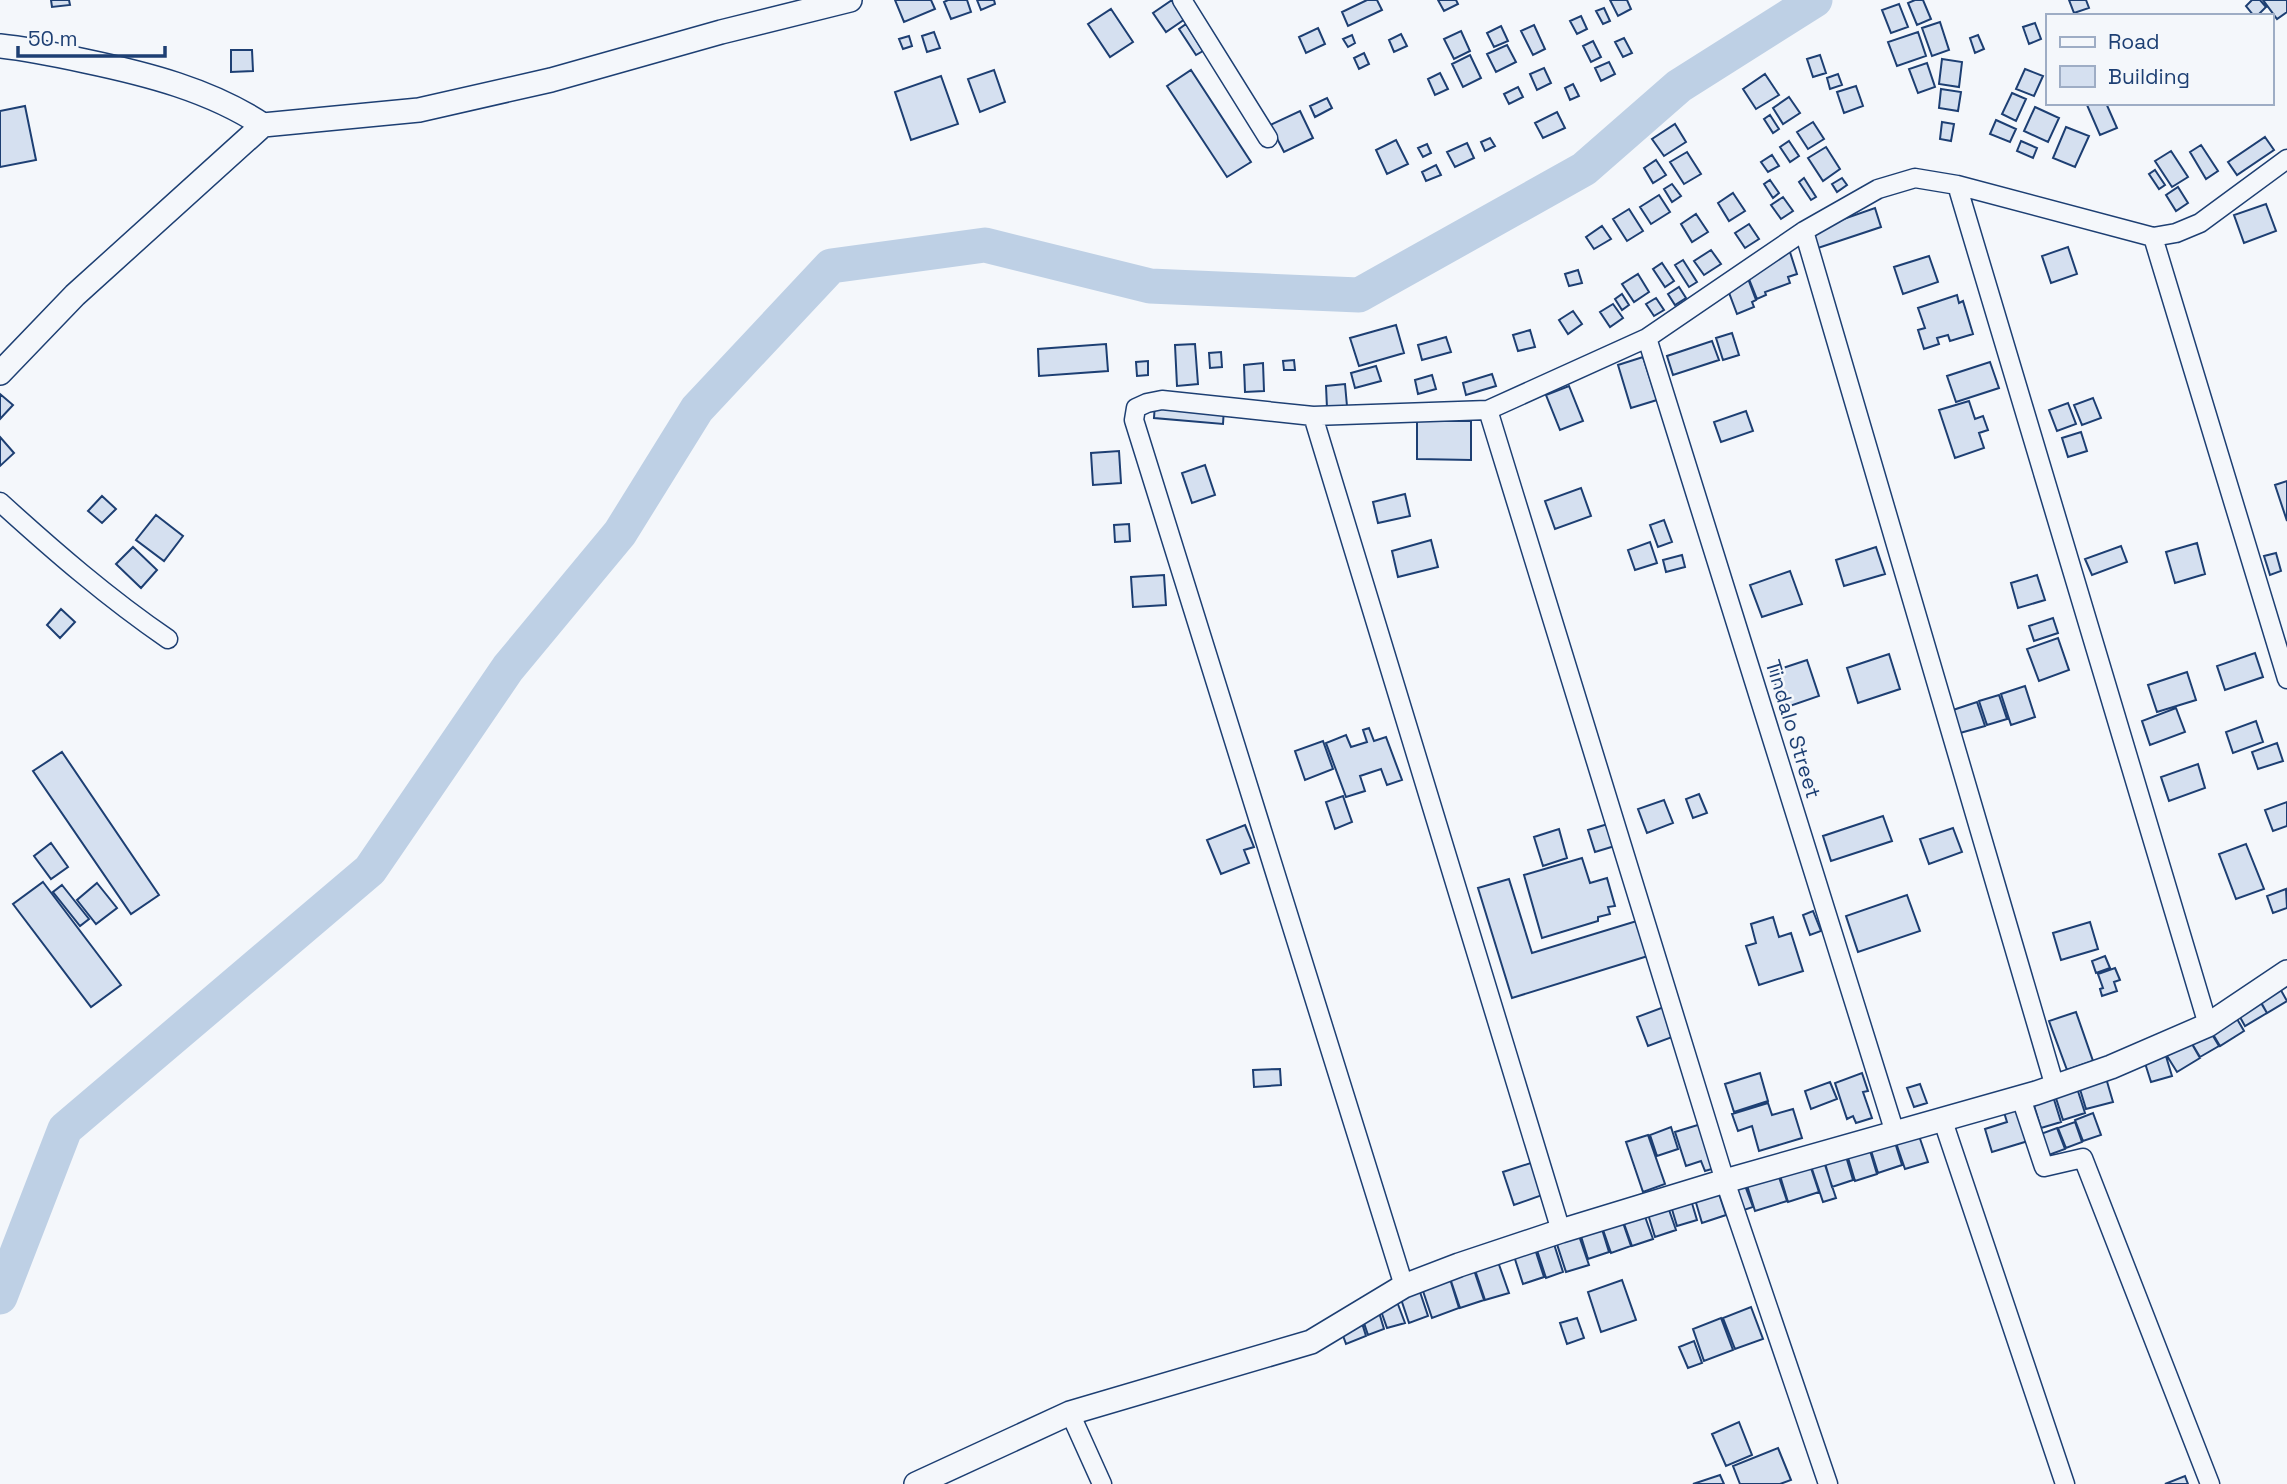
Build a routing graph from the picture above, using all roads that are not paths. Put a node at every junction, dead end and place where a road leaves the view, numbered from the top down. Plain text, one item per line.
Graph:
1 (850, 0) edge
2 (1182, 0) edge
3 (0, 46) edge
4 (263, 125) junction
5 (1268, 138) dead end
6 (2287, 159) edge
7 (1957, 185) junction
8 (1804, 231) junction
9 (2153, 237) junction
10 (1647, 338) junction
11 (0, 373) edge
12 (1488, 410) junction
13 (1313, 416) junction
14 (0, 502) edge
15 (168, 639) dead end
16 (2287, 679) edge
17 (2287, 972) edge
18 (2207, 1025) junction
19 (2055, 1087) junction
20 (2021, 1098) junction
21 (1943, 1121) junction
22 (1895, 1133) junction
23 (1725, 1181) junction
24 (1561, 1231) junction
25 (1404, 1286) junction
26 (1070, 1413) junction
27 (916, 1484) edge
28 (1102, 1484) edge
29 (1828, 1484) edge
30 (2065, 1484) edge
31 (2210, 1484) edge

1 - 4 street
2 - 5 street
3 - 4 street
4 - 11 street
6 - 9 street
7 - 8 street
7 - 9 street
7 - 18 street
8 - 10 street
8 - 19 street
9 - 16 street
10 - 12 street
10 - 22 street, Tindalo Street
12 - 13 street
12 - 23 street
13 - 24 street
13 - 25 street
14 - 15 street
17 - 18 street
18 - 19 street
19 - 20 street
20 - 21 street
20 - 31 street
21 - 22 street
21 - 30 street
22 - 23 street
23 - 24 street
23 - 29 street
24 - 25 street
25 - 26 street
26 - 27 street
26 - 28 street

